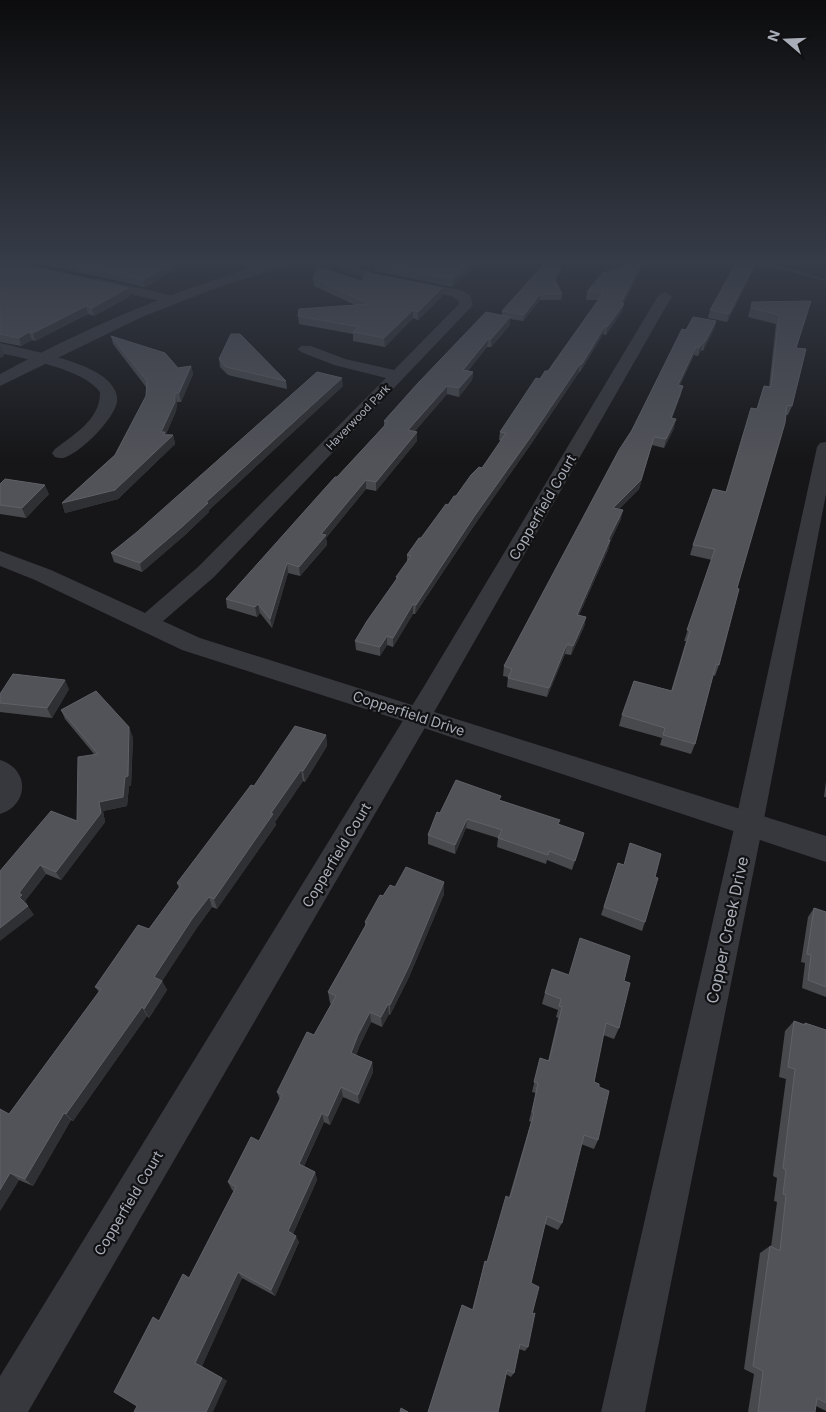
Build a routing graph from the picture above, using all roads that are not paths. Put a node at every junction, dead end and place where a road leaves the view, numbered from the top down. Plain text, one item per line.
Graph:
1 (100, 329) edge
2 (445, 329) edge
3 (646, 329) edge
4 (0, 348) edge
5 (306, 349) dead end
6 (39, 359) junction
7 (397, 376) junction
8 (0, 381) edge
9 (826, 447) edge
10 (61, 453) dead end
11 (0, 558) edge
12 (146, 624) junction
13 (419, 716) junction
14 (0, 770) edge
15 (0, 803) edge
16 (749, 824) junction
17 (826, 849) edge
18 (3, 1412) edge
19 (623, 1412) edge

1 - 6 street
2 - 7 street, Haverwood Park
3 - 13 street, Copperfield Court
4 - 6 street
5 - 7 street
6 - 8 street
6 - 10 street
7 - 12 street, Haverwood Park
9 - 16 street, Copper Creek Drive
11 - 12 street, Copperfield Drive
12 - 13 street, Copperfield Drive
13 - 16 street, Copperfield Drive
13 - 18 street, Copperfield Court
14 - 15 street
16 - 17 street, Copperfield Drive
16 - 19 street, Copper Creek Drive

